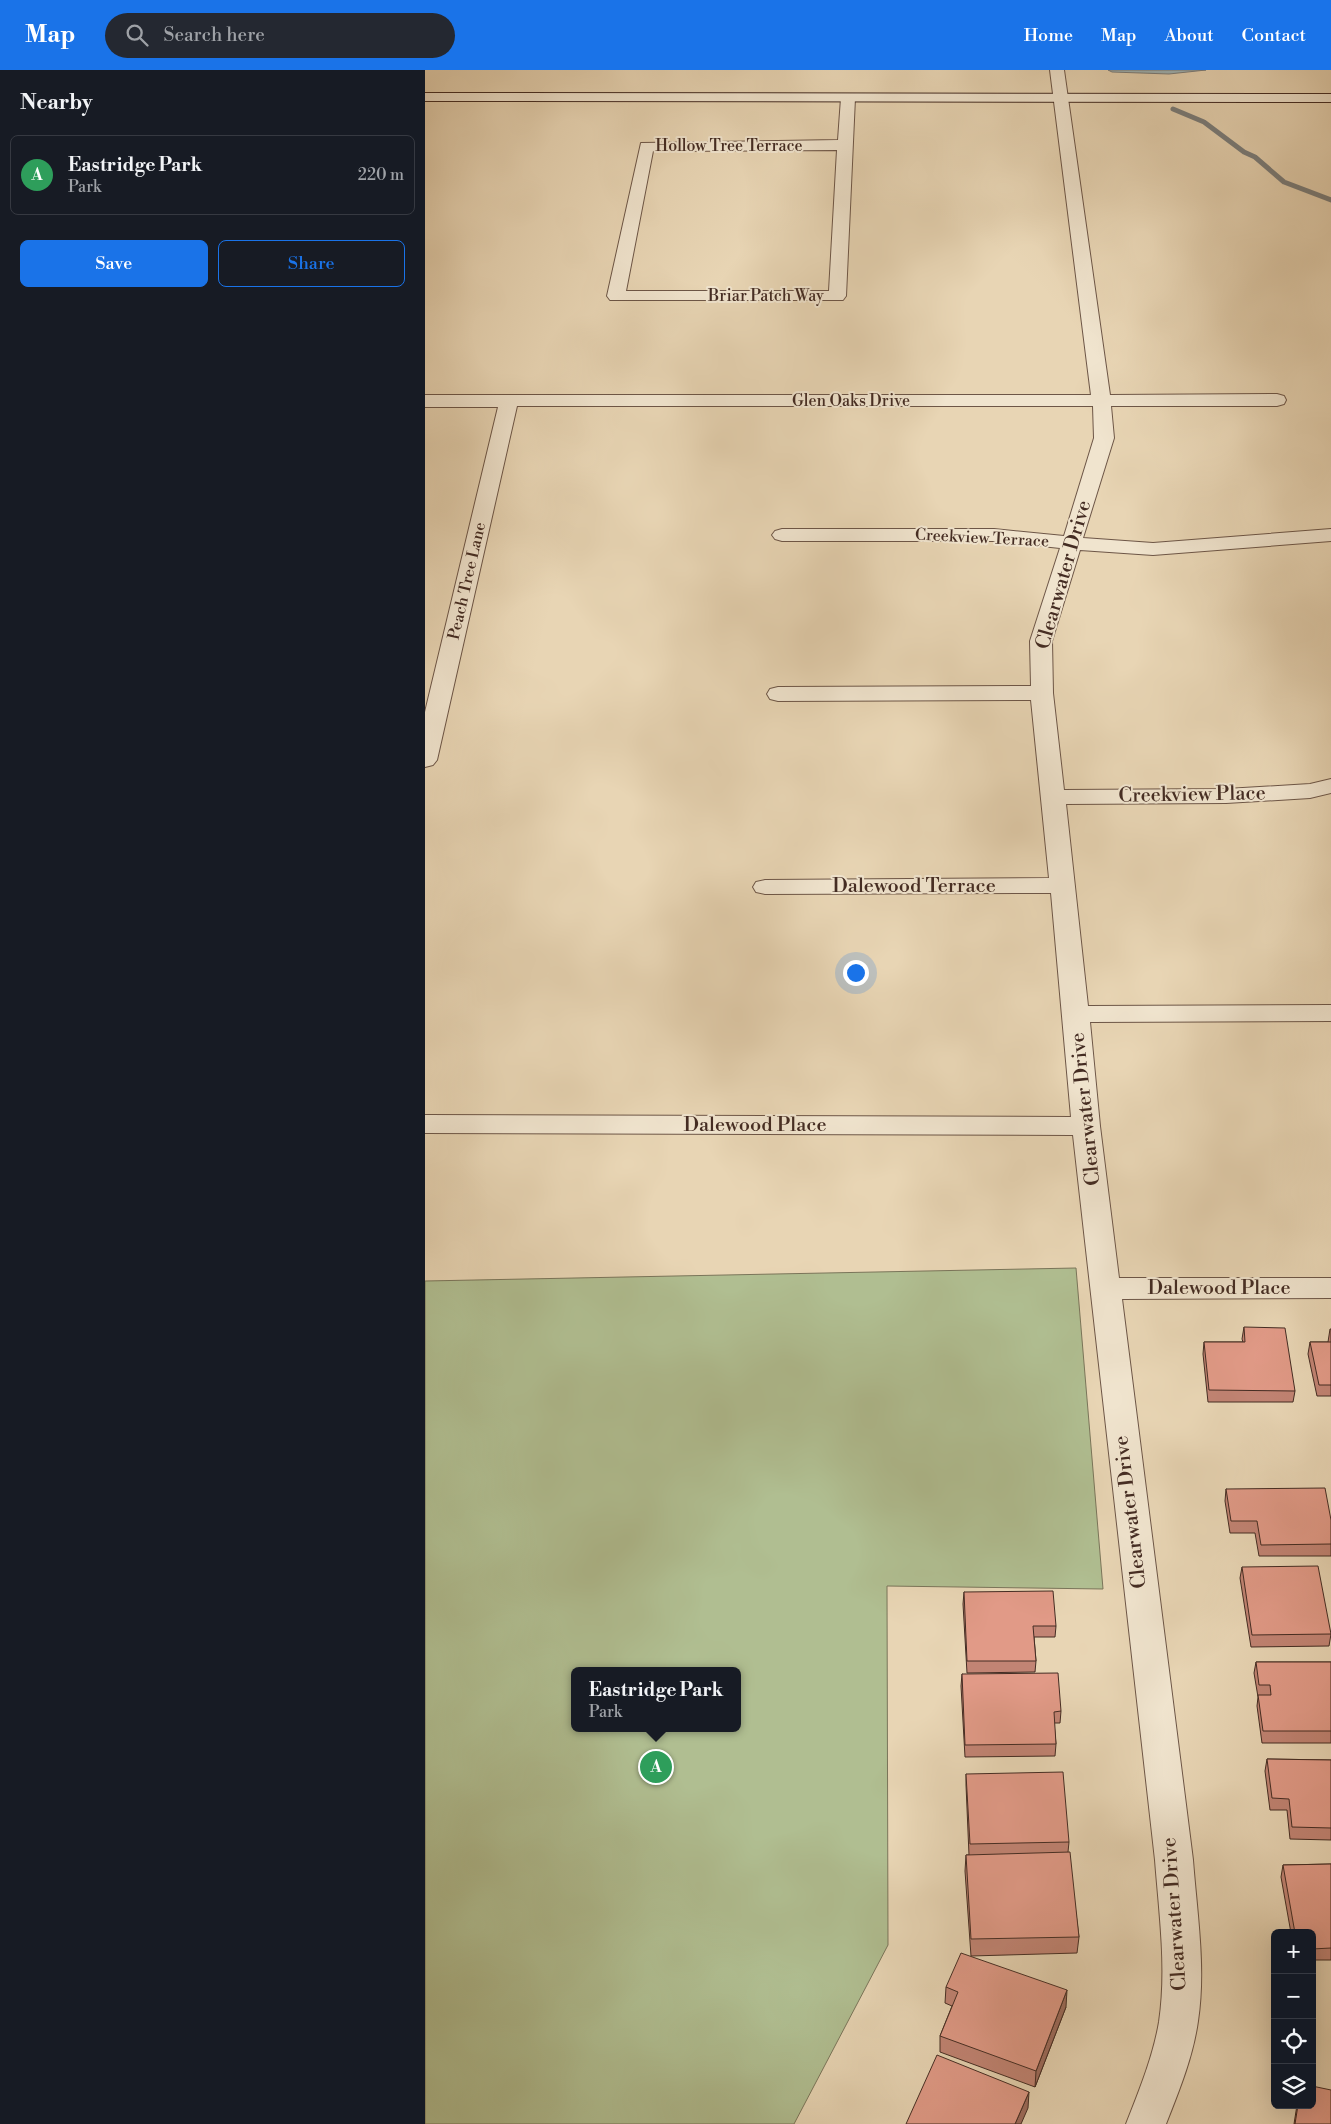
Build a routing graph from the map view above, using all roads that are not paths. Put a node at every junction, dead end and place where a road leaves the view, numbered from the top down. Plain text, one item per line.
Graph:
1 (1057, 70) edge
2 (425, 97) edge
3 (848, 98) junction
4 (1331, 98) edge
5 (1061, 99) junction
6 (845, 146) junction
7 (616, 296) joint
8 (1101, 400) junction
9 (1277, 400) dead end
10 (425, 401) edge
11 (509, 401) junction
12 (782, 535) dead end
13 (1331, 535) edge
14 (1072, 543) junction
15 (1042, 693) junction
16 (777, 694) dead end
17 (425, 760) edge
18 (1331, 786) edge
19 (1053, 797) junction
20 (1062, 885) junction
21 (765, 887) dead end
22 (1077, 1014) junction
23 (1331, 1014) edge
24 (425, 1124) edge
25 (1086, 1126) junction
26 (1331, 1288) edge
27 (1106, 1289) junction
28 (1146, 2124) edge

1 - 5 street, Clearwater Drive
2 - 3 street
3 - 5 street
3 - 6 street, Briar Patch Way
4 - 5 street
5 - 8 street, Clearwater Drive
6 - 7 street, Hollow Tree Terrace
6 - 7 street, Briar Patch Way
8 - 9 street, Glen Oaks Drive
8 - 11 street, Glen Oaks Drive
8 - 14 street, Clearwater Drive
10 - 11 street, Glen Oaks Drive
11 - 17 street, Peach Tree Lane
12 - 14 street, Creekview Terrace
13 - 14 street, Creekview Terrace
14 - 15 street, Clearwater Drive
15 - 16 street
15 - 19 street, Clearwater Drive
18 - 19 street, Creekview Place
19 - 20 street, Clearwater Drive
20 - 21 street, Dalewood Terrace
20 - 22 street, Clearwater Drive
22 - 23 street
22 - 25 street, Clearwater Drive
24 - 25 street, Dalewood Place
25 - 27 street, Clearwater Drive
26 - 27 street, Dalewood Place
27 - 28 street, Clearwater Drive

